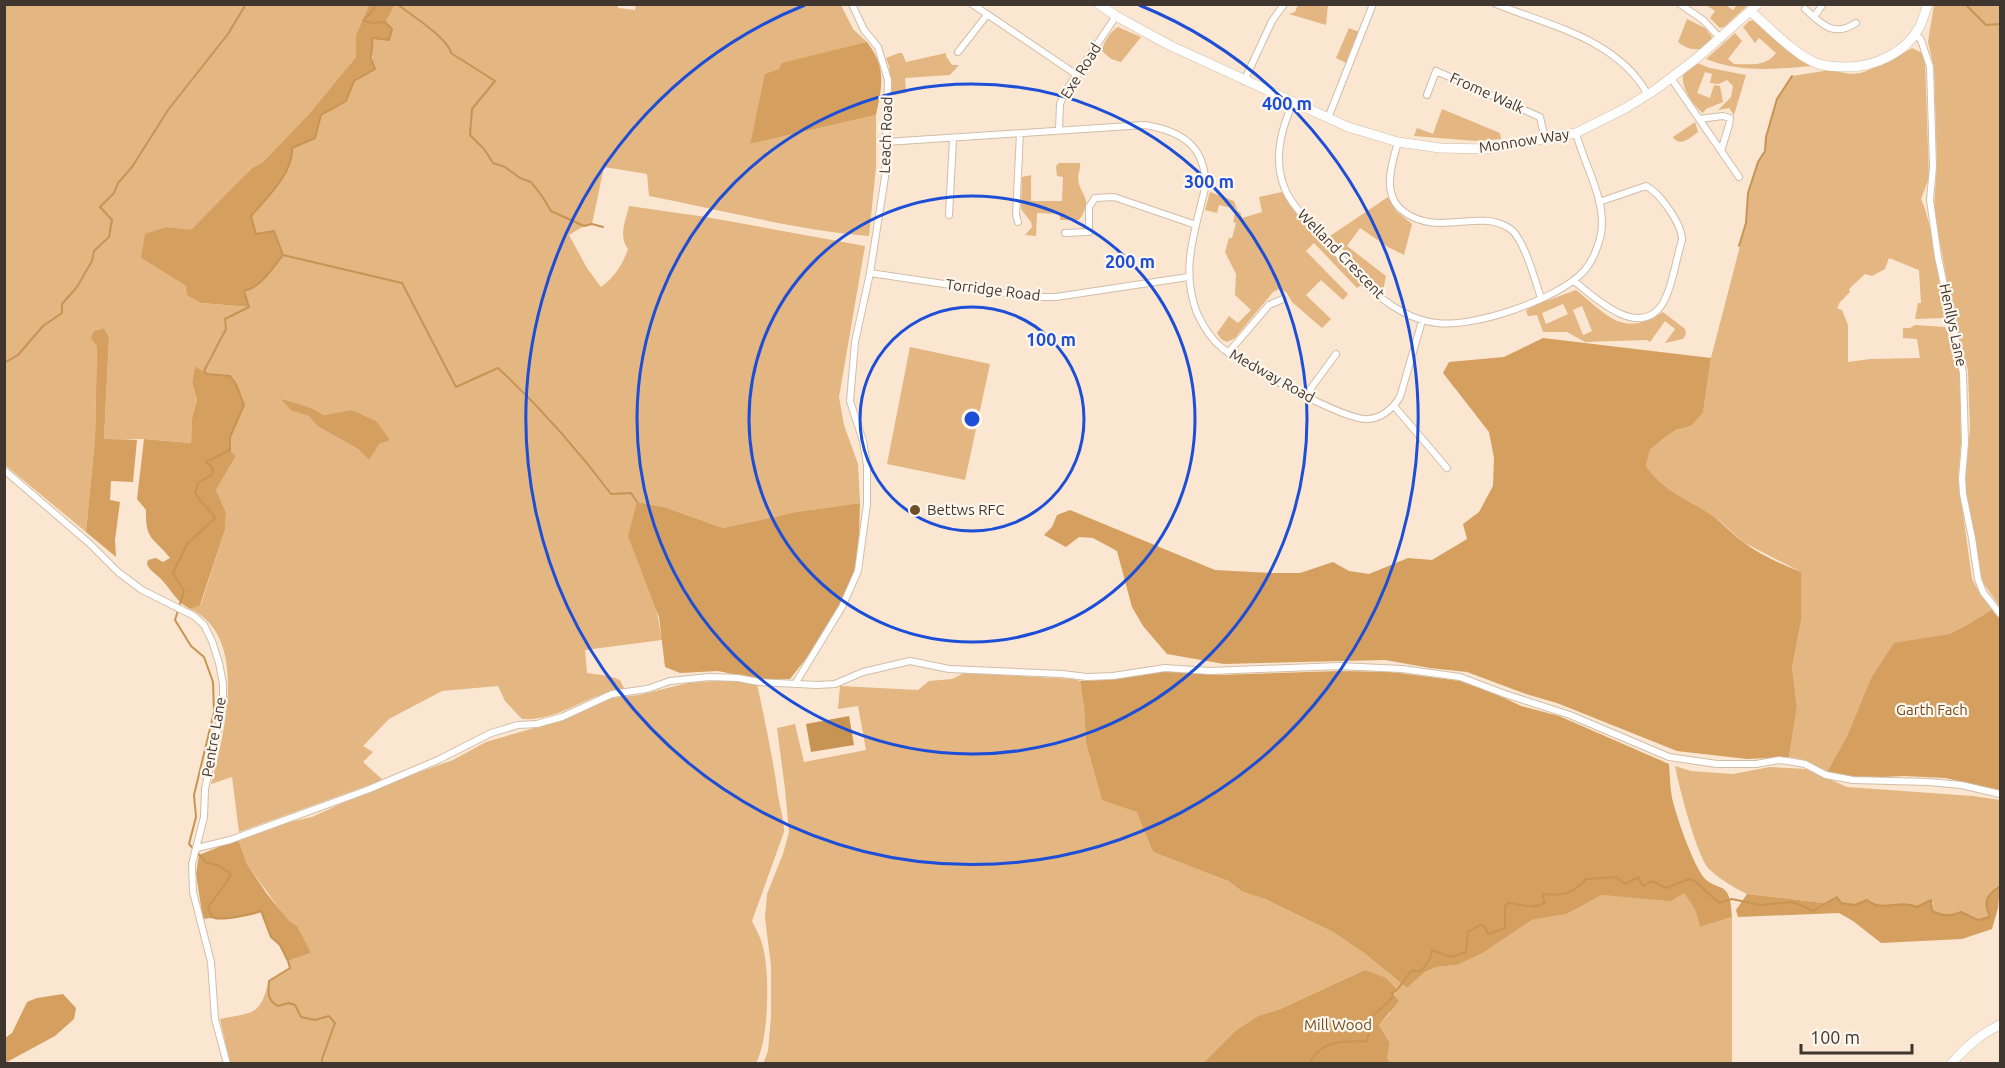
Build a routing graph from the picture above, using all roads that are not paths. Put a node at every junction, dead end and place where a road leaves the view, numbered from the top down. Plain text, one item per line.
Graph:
1 (852, 4) edge
2 (972, 4) edge
3 (1100, 4) edge
4 (1284, 4) edge
5 (1373, 4) edge
6 (1496, 4) edge
7 (1680, 4) edge
8 (1823, 4) edge
9 (1928, 4) edge
10 (1754, 8) edge
11 (1805, 9) dead end
12 (987, 15) junction
13 (1116, 16) junction
14 (1814, 17) junction
15 (1856, 23) dead end
16 (1915, 33) junction
17 (1720, 39) junction
18 (958, 52) dead end
19 (1077, 75) junction
20 (1671, 78) junction
21 (1244, 81) junction
22 (1648, 94) junction
23 (1427, 95) dead end
24 (1293, 103) junction
25 (1328, 118) junction
26 (1699, 119) junction
27 (1059, 130) junction
28 (1020, 133) junction
29 (1576, 133) junction
30 (953, 138) junction
31 (1545, 139) junction
32 (886, 142) junction
33 (1398, 142) junction
34 (1721, 151) junction
35 (1739, 177) dead end
36 (1599, 202) junction
37 (950, 215) dead end
38 (1018, 222) dead end
39 (1196, 225) junction
40 (1065, 233) dead end
41 (870, 273) junction
42 (1188, 277) junction
43 (1574, 281) junction
44 (1541, 298) junction
45 (1283, 299) dead end
46 (1422, 321) junction
47 (1228, 353) junction
48 (1336, 354) dead end
49 (1306, 395) junction
50 (1394, 406) junction
51 (1448, 468) dead end
52 (4, 470) edge
53 (2001, 614) edge
54 (795, 684) junction
55 (2001, 794) edge
56 (197, 848) junction
57 (2001, 1025) edge
58 (227, 1064) edge
59 (1951, 1064) edge

1 - 32 street, Leach Road
2 - 12 street
3 - 13 street, Monnow Way
4 - 21 street
5 - 25 street
6 - 22 street
7 - 17 street
8 - 14 street
9 - 16 street
10 - 16 street
10 - 17 street, Monnow Way
11 - 14 street
12 - 18 street
12 - 19 street
13 - 19 street, Exe Road
13 - 21 street, Monnow Way
14 - 15 street
16 - 53 street, Henllys Lane
17 - 20 street, Monnow Way
19 - 27 street, Exe Road
20 - 22 street, Monnow Way
20 - 26 street
21 - 24 street, Monnow Way
22 - 29 street, Monnow Way
23 - 31 street, Frome Walk
24 - 25 street, Monnow Way
24 - 46 street, Welland Crescent
25 - 33 street, Monnow Way
26 - 34 street
26 - 34 street
27 - 28 street, Medway Road
27 - 39 street, Medway Road
28 - 30 street, Medway Road
28 - 38 street
29 - 31 street, Monnow Way
29 - 36 street, Welland Crescent
30 - 32 street, Medway Road
30 - 37 street
31 - 33 street, Monnow Way
32 - 41 street, Leach Road
33 - 44 street
34 - 35 street
36 - 43 street, Welland Crescent
36 - 43 street
39 - 40 street
39 - 42 street, Medway Road
41 - 42 street, Torridge Road
41 - 54 street, Leach Road
42 - 47 street, Medway Road
43 - 44 street, Welland Crescent
44 - 46 street, Welland Crescent
45 - 47 street
46 - 50 street
47 - 49 street, Medway Road
48 - 49 street
49 - 50 street, Medway Road
50 - 51 street
52 - 56 street, Pentre Lane
54 - 55 street
54 - 56 street
56 - 58 street, Pentre Lane
57 - 59 street

